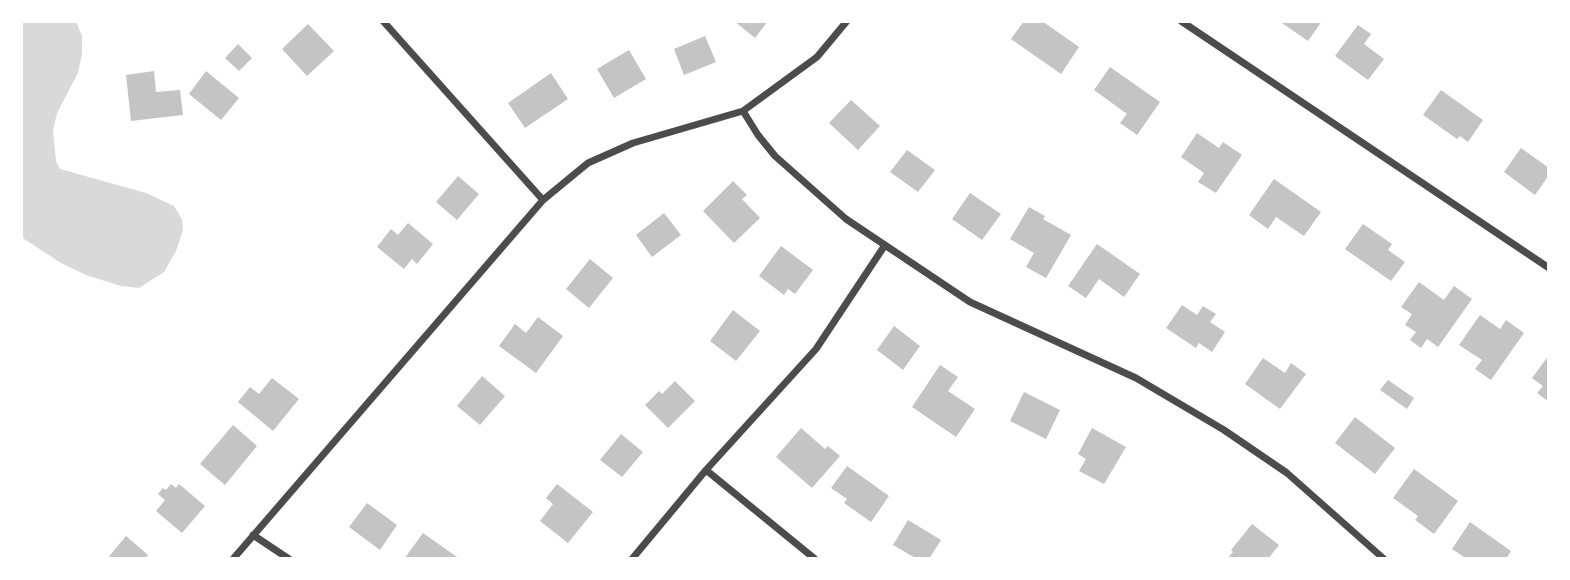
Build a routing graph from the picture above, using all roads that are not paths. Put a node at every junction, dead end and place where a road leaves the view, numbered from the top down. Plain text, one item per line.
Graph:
1 (383, 21) edge
2 (847, 21) edge
3 (1181, 21) edge
4 (743, 111) junction
5 (543, 200) junction
6 (885, 245) junction
7 (1549, 268) edge
8 (706, 470) junction
9 (253, 535) junction
10 (233, 559) edge
11 (289, 559) edge
12 (632, 559) edge
13 (815, 559) edge
14 (1384, 559) edge

1 - 5 street
2 - 4 street
3 - 7 street
4 - 5 street
4 - 6 street
5 - 9 street
6 - 8 street
6 - 14 street
8 - 12 street
8 - 13 street
9 - 10 street
9 - 11 street

